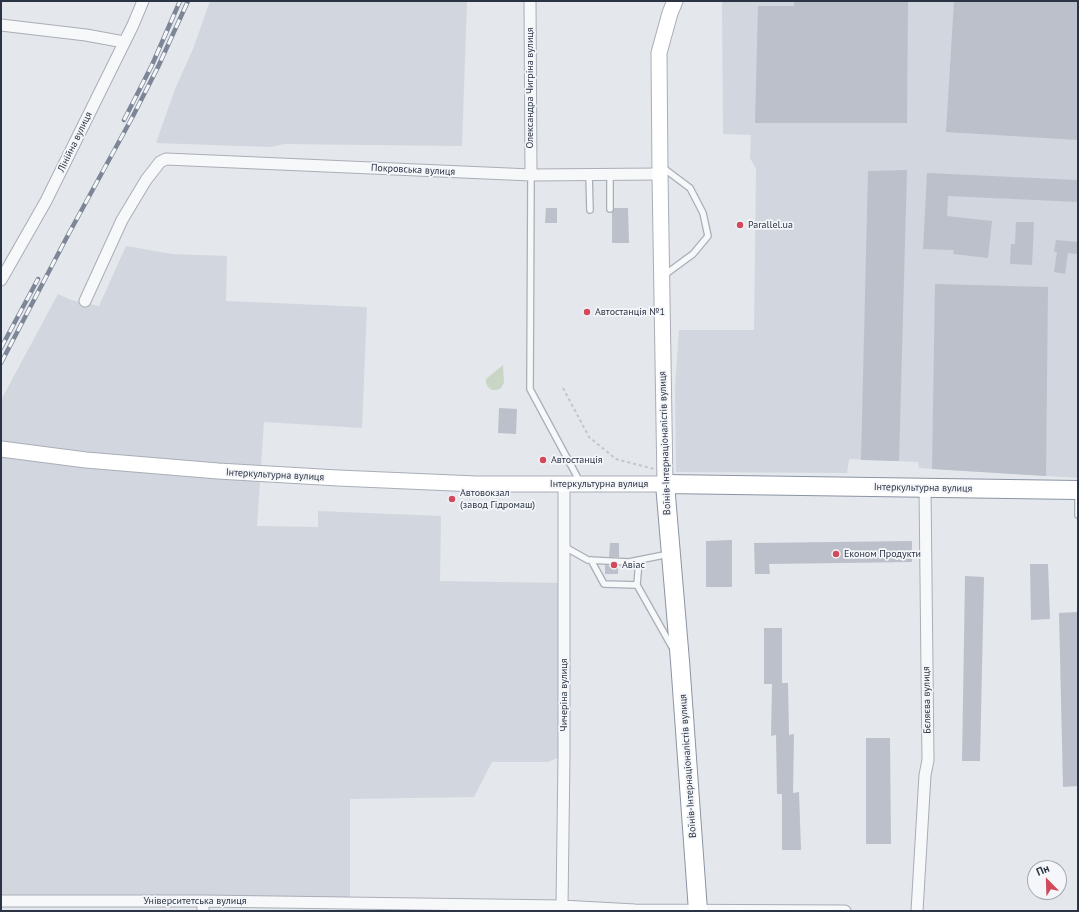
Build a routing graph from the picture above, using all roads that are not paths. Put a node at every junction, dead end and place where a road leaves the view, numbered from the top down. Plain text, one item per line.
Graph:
1 (143, 1) edge
2 (530, 1) edge
3 (675, 1) edge
4 (1, 25) edge
5 (124, 42) junction
6 (660, 170) junction
7 (610, 174) junction
8 (531, 175) junction
9 (589, 175) junction
10 (610, 209) dead end
11 (590, 210) dead end
12 (661, 277) junction
13 (1, 280) edge
14 (84, 301) dead end
15 (1, 449) edge
16 (664, 478) junction
17 (564, 484) junction
18 (581, 484) junction
19 (925, 488) junction
20 (1078, 490) edge
21 (1078, 515) edge
22 (565, 547) junction
23 (671, 553) junction
24 (591, 560) junction
25 (639, 560) junction
26 (637, 585) junction
27 (680, 661) junction
28 (1, 901) edge
29 (203, 906) edge
30 (562, 906) junction
31 (698, 911) edge
32 (845, 911) edge
33 (917, 911) edge

1 - 5 street, Лінійна вулиця
2 - 8 street, Олександра Чигріна вулиця
3 - 6 main road, Воїнів-Інтернаціоналістів вулиця
4 - 5 street
5 - 13 street, Лінійна вулиця
6 - 7 street, Покровська вулиця
6 - 12 main road, Воїнів-Інтернаціоналістів вулиця
6 - 12 lane
7 - 9 street, Покровська вулиця
7 - 10 lane
8 - 9 street, Покровська вулиця
8 - 14 street, Покровська вулиця
8 - 18 lane
9 - 11 lane
12 - 16 main road, Воїнів-Інтернаціоналістів вулиця
15 - 17 main road, Інтеркультурна вулиця
16 - 18 main road, Інтеркультурна вулиця
16 - 19 highway, Інтеркультурна вулиця
16 - 23 highway, Воїнів-Інтернаціоналістів вулиця
17 - 18 main road, Інтеркультурна вулиця
17 - 22 street, Чичеріна вулиця
19 - 20 highway, Інтеркультурна вулиця
19 - 33 street, Бєляєва вулиця
20 - 21 lane
22 - 24 lane
22 - 30 street, Чичеріна вулиця
23 - 25 lane
23 - 27 highway, Воїнів-Інтернаціоналістів вулиця
24 - 25 lane
24 - 26 lane
25 - 26 lane
26 - 27 lane
27 - 31 highway, Воїнів-Інтернаціоналістів вулиця
28 - 29 street, Університетська вулиця
29 - 30 street, Університетська вулиця
30 - 31 street, Університетська вулиця
31 - 32 street, Університетська вулиця

